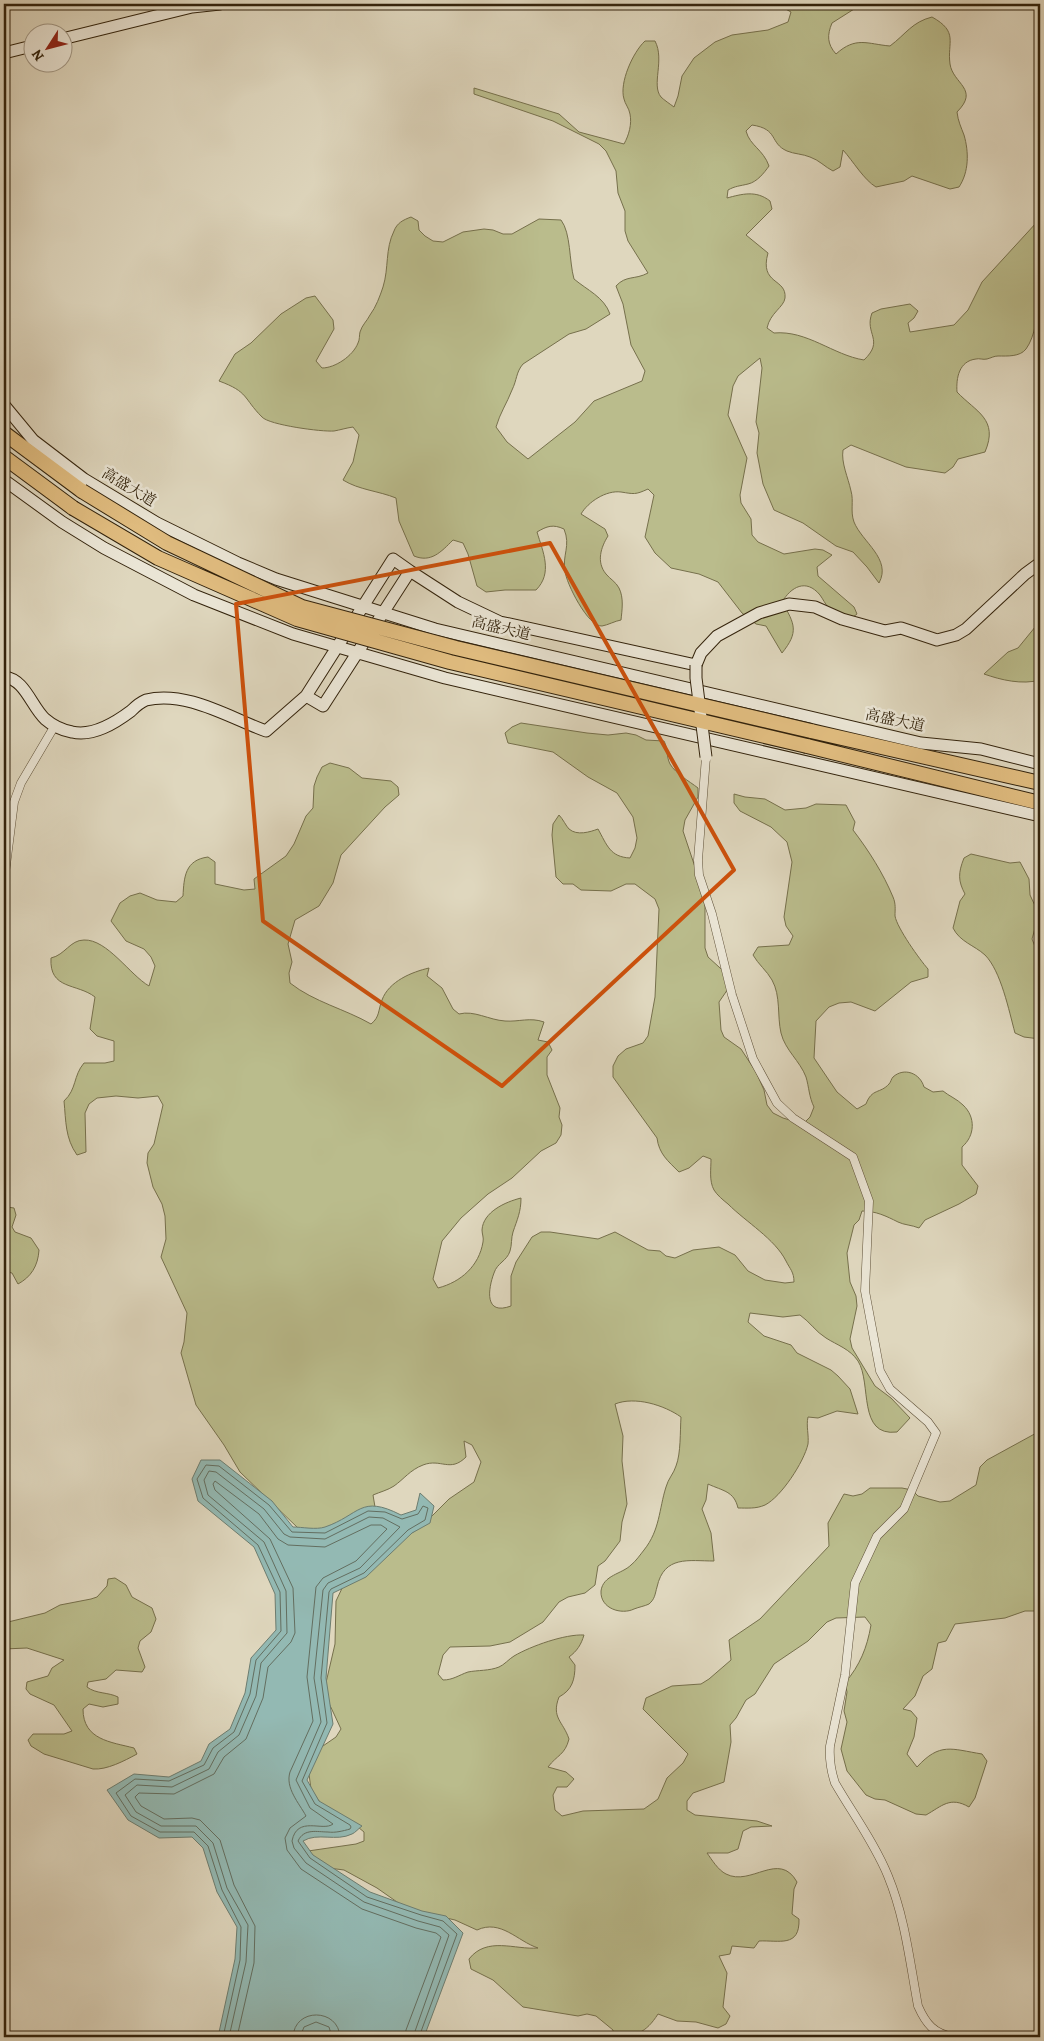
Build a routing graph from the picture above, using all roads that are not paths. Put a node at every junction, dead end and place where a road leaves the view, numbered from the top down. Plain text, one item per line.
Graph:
1 (220, 4) edge
2 (72, 37) edge
3 (22, 48) edge
4 (4, 53) edge
5 (4, 405) edge
6 (6, 434) edge
7 (4, 457) edge
8 (4, 464) edge
9 (4, 480) edge
10 (52, 492) junction
11 (1040, 563) edge
12 (410, 571) junction
13 (363, 606) junction
14 (383, 612) junction
15 (338, 646) junction
16 (357, 652) junction
17 (696, 665) junction
18 (4, 677) edge
19 (306, 696) junction
20 (54, 727) junction
21 (706, 757) joint
22 (1040, 764) edge
23 (1040, 783) edge
24 (1040, 803) edge
25 (1040, 816) edge
26 (4, 881) edge
27 (1040, 2036) edge
28 (954, 2037) edge
29 (996, 2037) edge

1 - 2 main road
3 - 4 main road
5 - 13 main road, 高盛大道
6 - 23 highway, 高盛大道, bridge
7 - 10 highway
8 - 10 highway
9 - 15 main road
10 - 24 highway, bridge
11 - 17 main road
12 - 13 main road
12 - 14 main road
12 - 17 main road
13 - 14 main road, 高盛大道
13 - 15 main road
14 - 16 main road
14 - 22 main road, 高盛大道
15 - 16 main road
15 - 19 main road
16 - 19 main road
16 - 25 main road
17 - 21 main road, bridge
18 - 20 main road
19 - 20 main road
20 - 26 street
21 - 28 street
27 - 29 street

